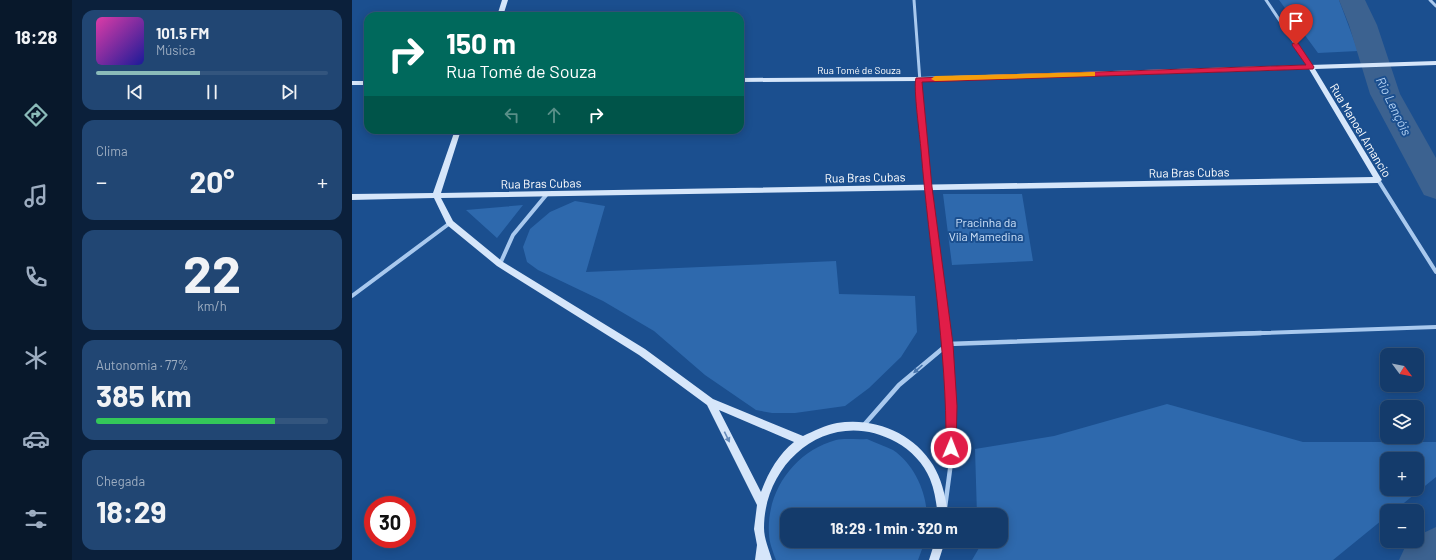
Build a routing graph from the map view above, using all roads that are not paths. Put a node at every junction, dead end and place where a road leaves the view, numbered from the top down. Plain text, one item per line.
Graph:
1 (505, 0) edge
2 (914, 0) edge
3 (1266, 0) edge
4 (1430, 0) edge
5 (1436, 6) edge
6 (501, 12) edge
7 (1436, 63) edge
8 (1311, 67) junction
9 (919, 79) junction
10 (744, 80) edge
11 (352, 83) edge
12 (364, 83) edge
13 (457, 134) edge
14 (1378, 180) junction
15 (928, 187) junction
16 (548, 194) junction
17 (436, 196) junction
18 (352, 197) edge
19 (450, 224) junction
20 (500, 264) junction
21 (1436, 272) edge
22 (352, 296) edge
23 (1436, 327) edge
24 (948, 344) junction
25 (710, 402) junction
26 (864, 425) junction
27 (803, 441) junction
28 (762, 504) junction
29 (942, 508) edge
30 (944, 508) edge
31 (761, 542) junction
32 (938, 548) edge
33 (760, 560) edge
34 (767, 560) edge
35 (934, 560) edge

1 - 6 street
2 - 9 street
3 - 8 street, Rua Manoel Amancio
4 - 5 street
7 - 8 street, Rua Tomé de Souza
8 - 9 street, Rua Tomé de Souza
8 - 14 street, Rua Manoel Amancio
9 - 10 street, Rua Tomé de Souza
9 - 15 street
11 - 12 street
13 - 17 street
14 - 15 street, Rua Bras Cubas
14 - 21 street, Rua Manoel Amancio
15 - 16 street, Rua Bras Cubas
15 - 24 street
16 - 17 street, Rua Bras Cubas
16 - 20 street
17 - 18 street, Rua Bras Cubas
17 - 19 street
19 - 20 street
19 - 22 street
20 - 25 street
23 - 24 street
24 -> 26 street
24 - 30 street
25 - 27 street
25 -> 28 street
26 - 27 street
26 - 29 street
27 - 28 street
28 - 31 street
31 - 33 street
31 - 34 street
32 - 35 street

